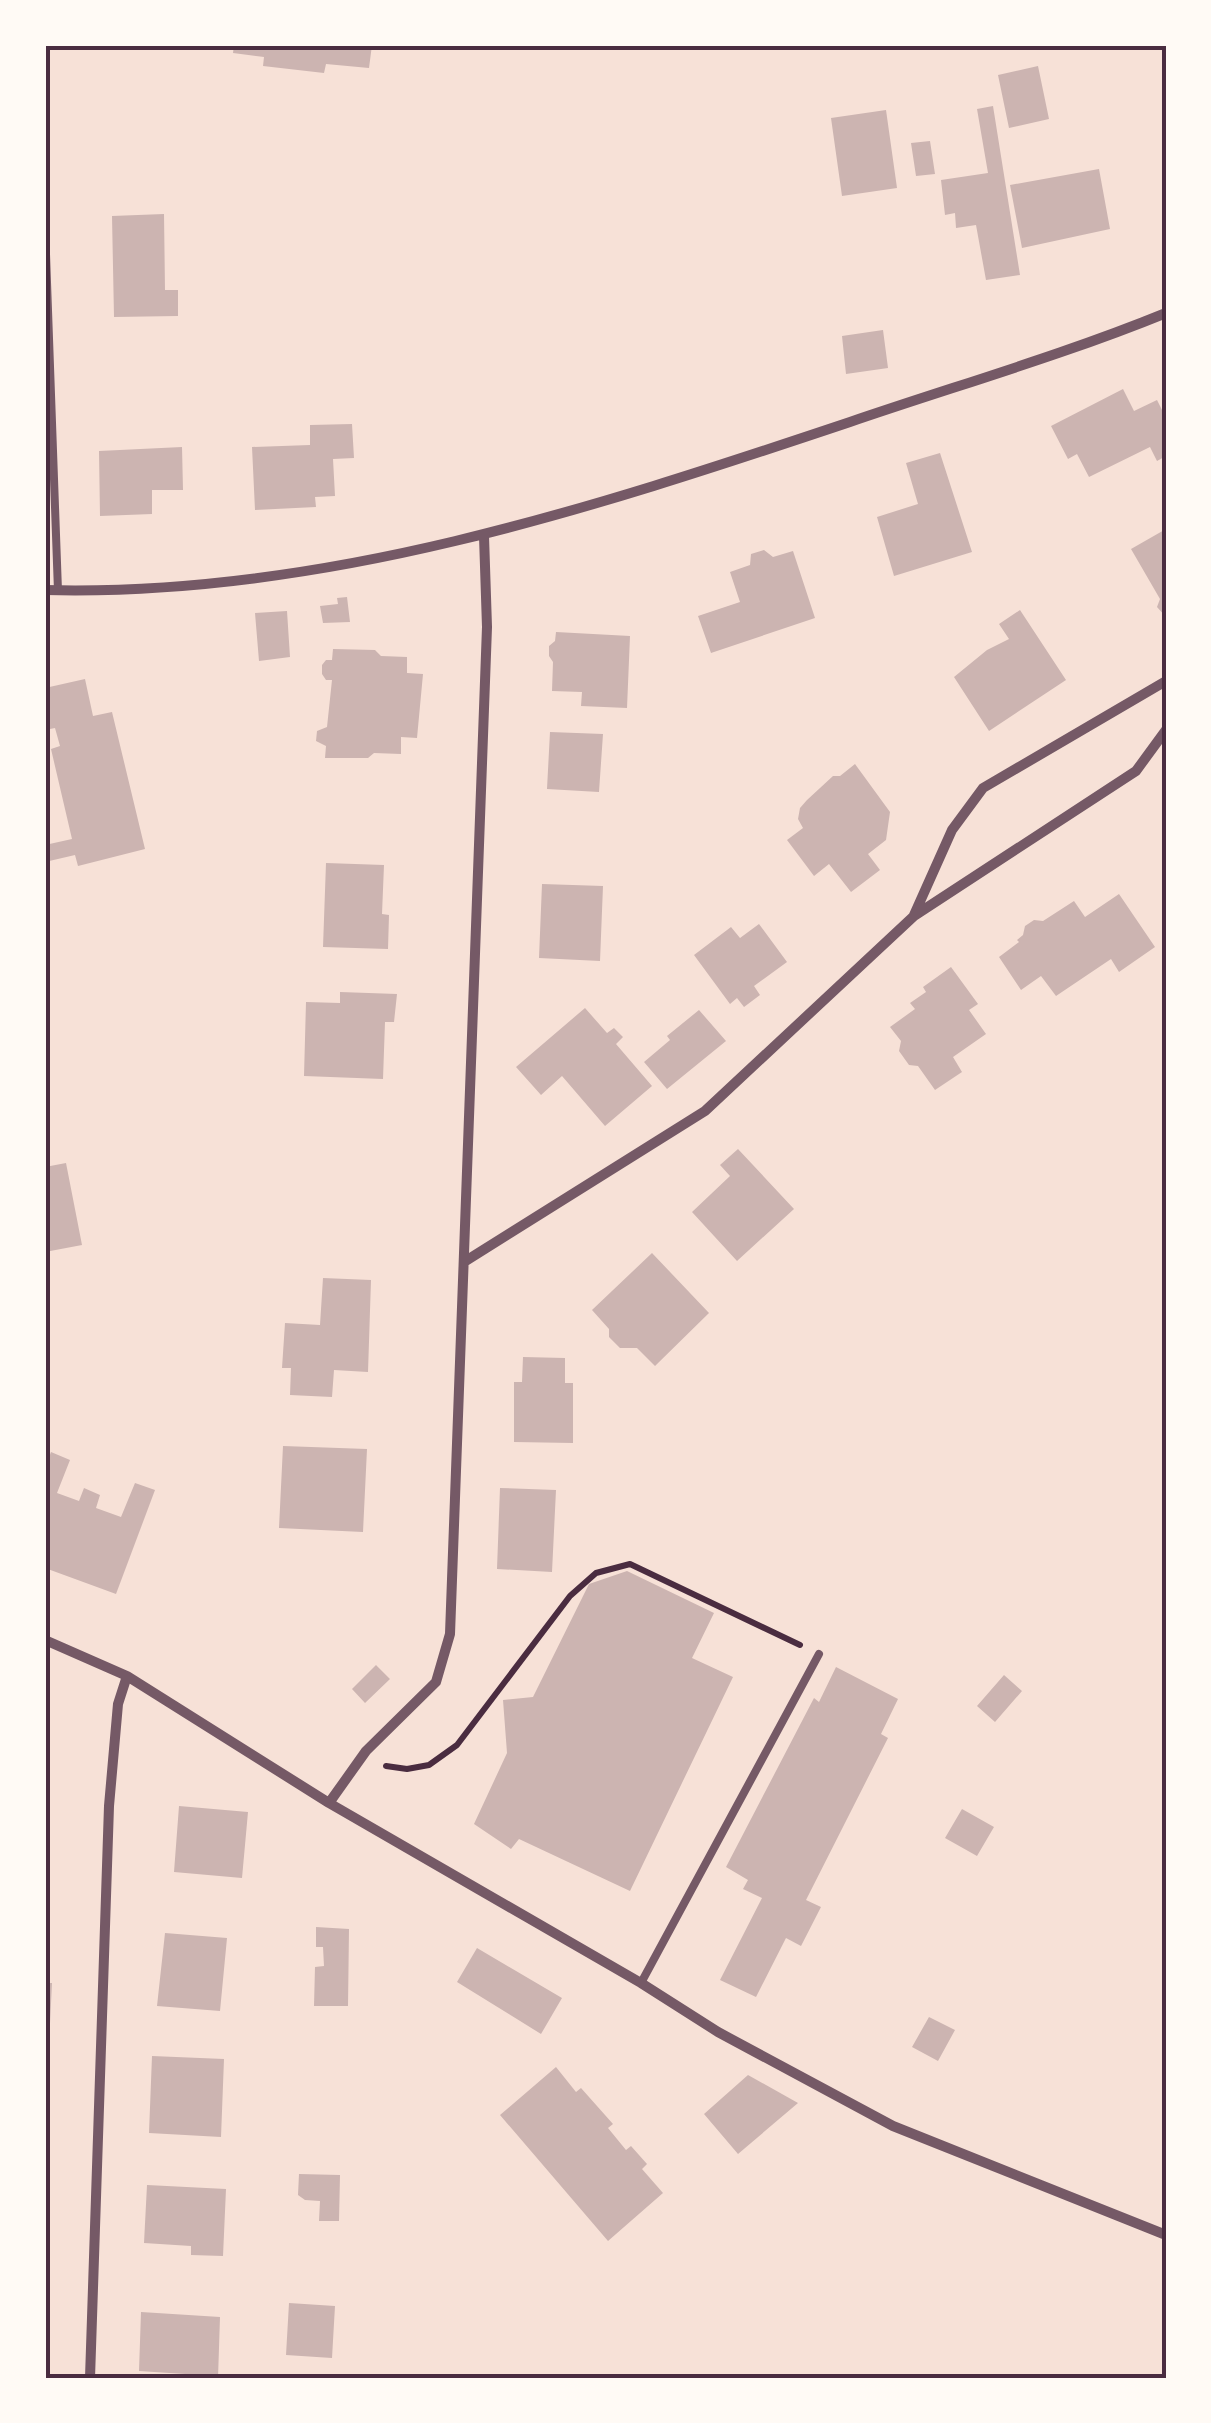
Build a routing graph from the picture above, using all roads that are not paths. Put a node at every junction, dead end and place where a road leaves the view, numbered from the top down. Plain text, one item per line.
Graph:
1 (45, 226) edge
2 (1166, 313) edge
3 (484, 536) junction
4 (45, 590) edge
5 (58, 590) junction
6 (1166, 681) edge
7 (1166, 730) edge
8 (914, 916) junction
9 (464, 1262) junction
10 (45, 1640) edge
11 (819, 1654) road end
12 (127, 1676) junction
13 (329, 1803) junction
14 (641, 1984) junction
15 (1166, 2235) edge
16 (90, 2378) edge

1 - 5 lane
2 - 3 street
3 - 5 street
3 - 9 street
4 - 5 street
6 - 8 street
7 - 8 street
8 - 9 street
9 - 13 street
10 - 12 street
11 - 14 lane
12 - 13 street
12 - 16 street
13 - 14 street
14 - 15 street

